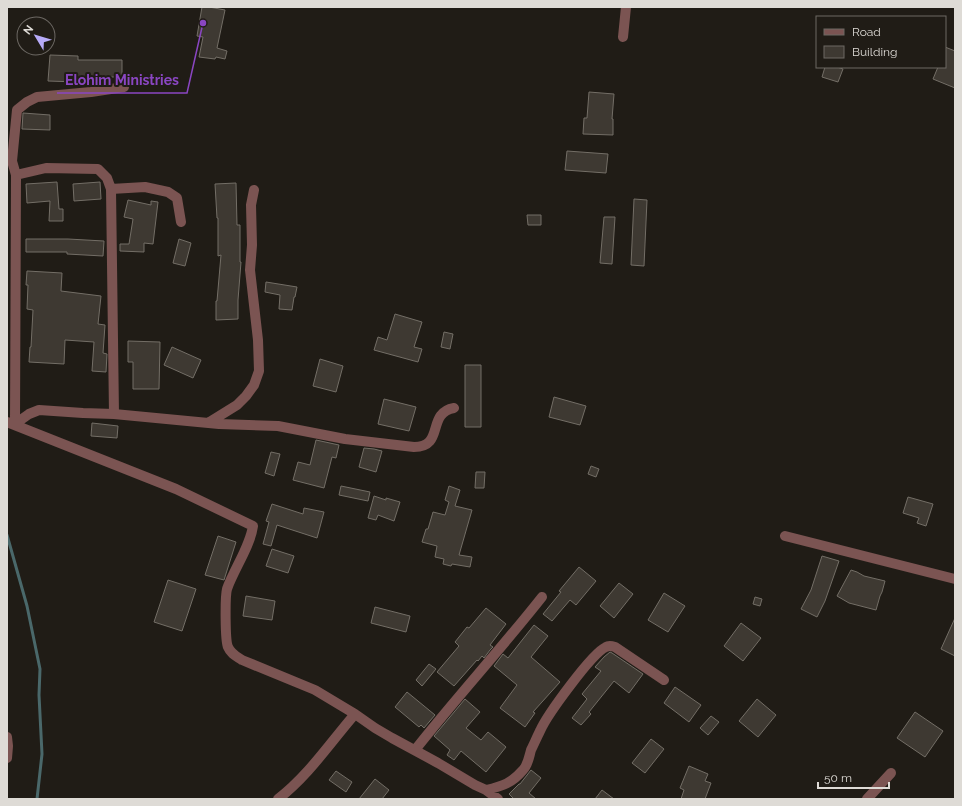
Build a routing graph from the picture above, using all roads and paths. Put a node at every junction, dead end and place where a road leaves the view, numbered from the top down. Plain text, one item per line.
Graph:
1 (626, 7) edge
2 (623, 37) dead end
3 (124, 87) dead end
4 (16, 175) junction
5 (111, 188) junction
6 (254, 190) dead end
7 (181, 222) dead end
8 (454, 408) dead end
9 (114, 414) junction
10 (11, 423) edge
11 (208, 423) junction
12 (785, 536) dead end
13 (955, 579) edge
14 (542, 597) dead end
15 (664, 680) dead end
16 (355, 714) junction
17 (7, 737) edge
18 (415, 750) junction
19 (7, 758) edge
20 (891, 773) dead end
21 (486, 790) junction
22 (278, 799) edge
23 (498, 799) edge
24 (867, 799) edge

1 - 2 street
3 - 4 street
4 - 5 street
4 - 10 street
5 - 7 street
5 - 9 street
6 - 11 street
8 - 11 street
9 - 10 street
9 - 11 street
10 - 16 street
12 - 13 street
14 - 18 street
15 - 21 street
16 - 18 street
16 - 22 street
17 - 19 street
18 - 21 street
20 - 24 street
21 - 23 street

